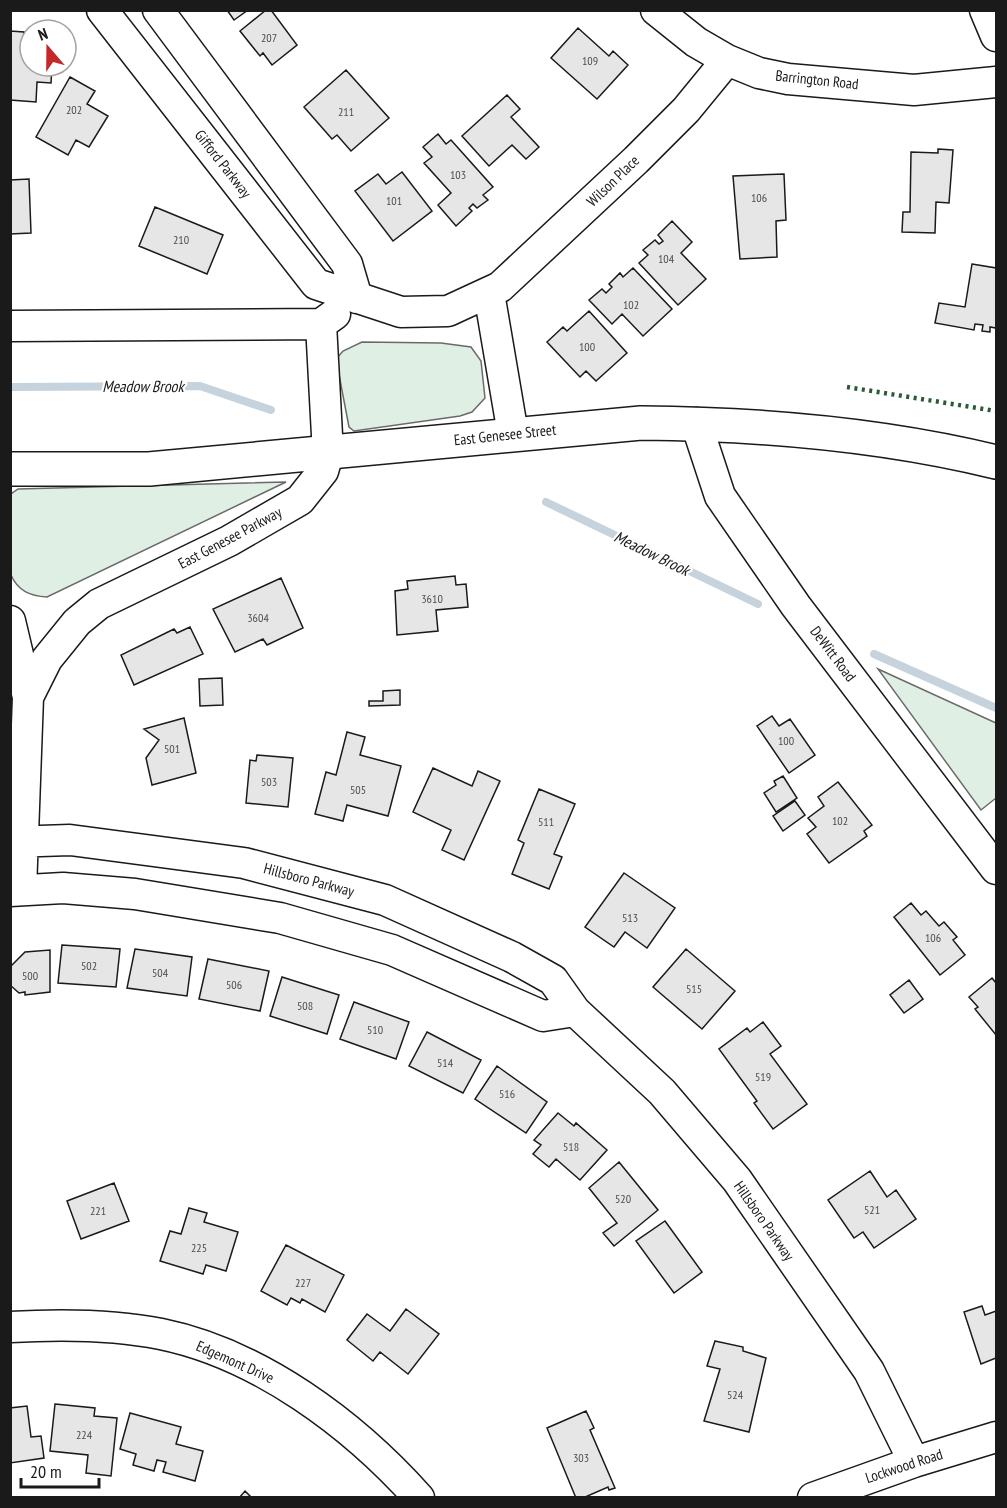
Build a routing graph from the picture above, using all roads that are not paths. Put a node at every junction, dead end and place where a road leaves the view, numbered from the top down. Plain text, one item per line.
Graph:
1 (102, 10) edge
2 (158, 10) edge
3 (656, 10) edge
4 (985, 10) edge
5 (996, 36) edge
6 (727, 60) junction
7 (996, 82) edge
8 (489, 293) junction
9 (357, 298) junction
10 (321, 324) junction
11 (10, 326) edge
12 (696, 423) junction
13 (513, 434) junction
14 (328, 454) junction
15 (996, 462) edge
16 (10, 469) edge
17 (10, 621) edge
18 (28, 697) junction
19 (16, 841) edge
20 (996, 869) edge
21 (16, 890) edge
22 (575, 1011) junction
23 (10, 1327) edge
24 (996, 1437) edge
25 (914, 1462) junction
26 (419, 1497) edge
27 (813, 1497) edge

1 - 9 street, Gifford Parkway
2 - 9 street
3 - 6 street, Barrington Road
4 - 5 street
6 - 7 street, Barrington Road
6 - 8 street, Wilson Place
8 - 9 street, Gifford Parkway
8 - 13 street
9 - 10 street
10 - 11 street
10 - 14 street, East Genesee Parkway
12 - 13 main road, East Genesee Street
12 - 15 main road, East Genesee Street
12 - 20 street, DeWitt Road
13 - 14 main road, East Genesee Street
14 - 16 main road, East Genesee Street
14 - 18 street, East Genesee Parkway
17 - 18 street
18 - 19 street
19 - 21 street
19 - 22 street, Hillsboro Parkway
21 - 22 street
22 - 25 street, Hillsboro Parkway
23 - 26 street, Edgemont Drive
24 - 25 street, Lockwood Road
25 - 27 street, Lockwood Road

